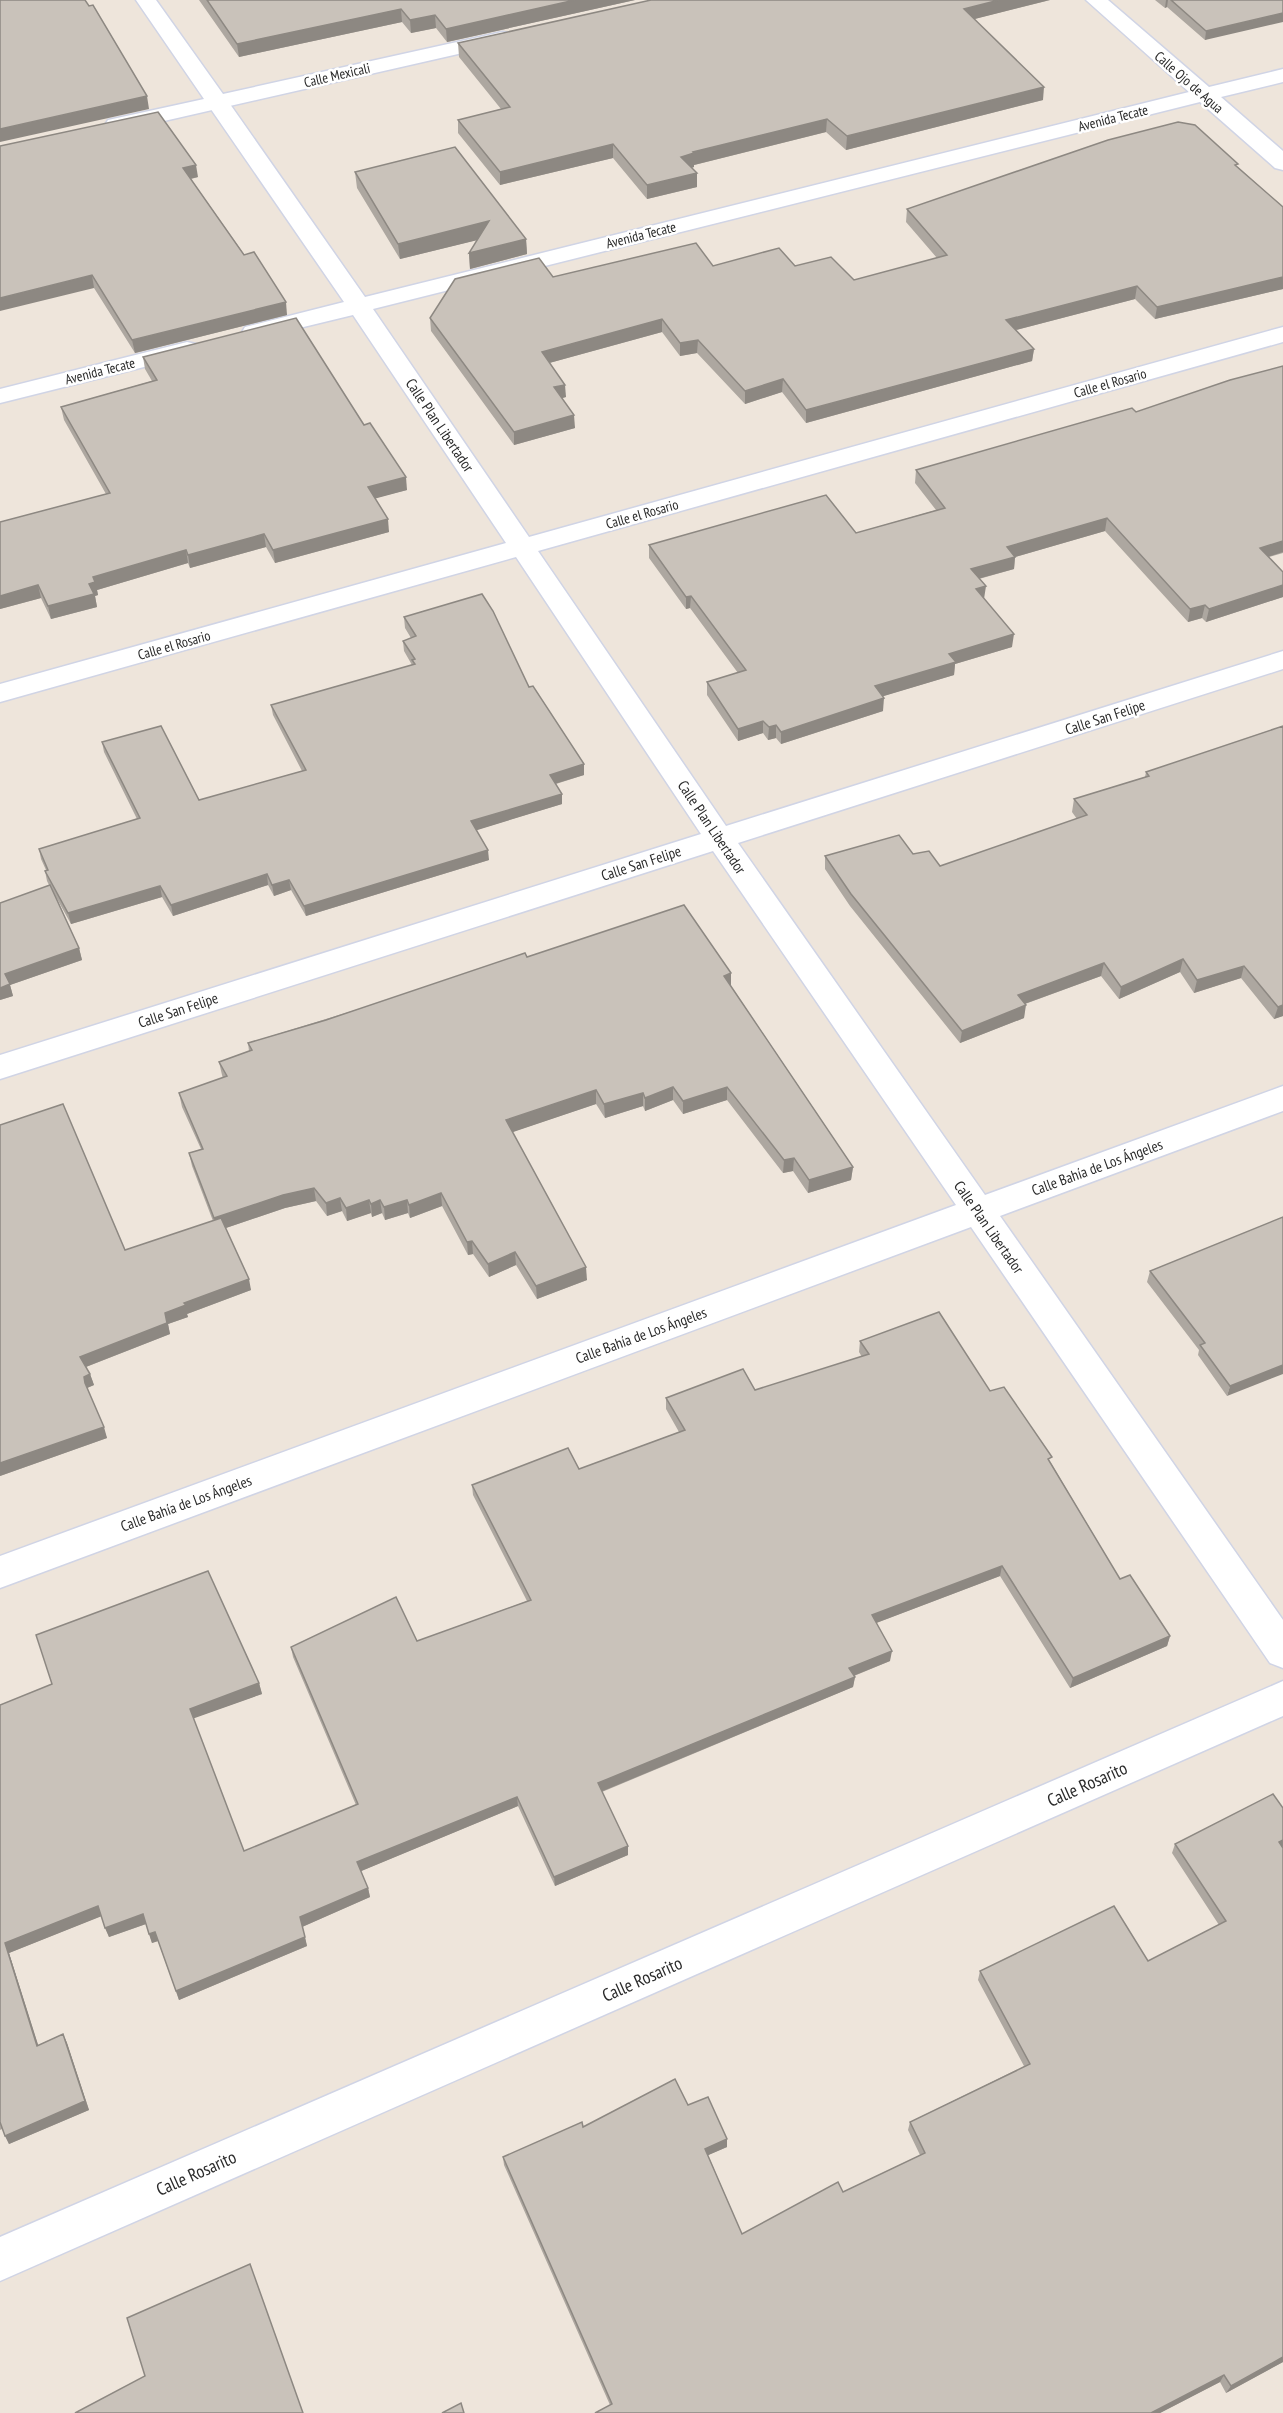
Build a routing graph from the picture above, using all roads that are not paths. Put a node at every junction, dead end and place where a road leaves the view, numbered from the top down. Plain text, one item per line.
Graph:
1 (146, 0) edge
2 (1096, 0) edge
3 (521, 34) edge
4 (1283, 75) edge
5 (1204, 95) junction
6 (217, 102) junction
7 (91, 130) edge
8 (1283, 163) edge
9 (359, 306) junction
10 (1283, 334) edge
11 (0, 396) edge
12 (524, 548) junction
13 (1283, 660) edge
14 (0, 693) edge
15 (720, 839) junction
16 (0, 1067) edge
17 (1283, 1098) edge
18 (978, 1211) junction
19 (0, 1572) edge
20 (1283, 1651) edge
21 (1283, 1698) edge
22 (0, 2259) edge

1 - 6 street, Calle Plan Libertador
2 - 5 street, Calle Ojo de Agua
3 - 6 street, Calle Mexicali
4 - 5 street, Avenida Tecate
5 - 8 street, Calle Ojo de Agua
5 - 9 street, Avenida Tecate
6 - 7 street, Calle Mexicali
6 - 9 street, Calle Plan Libertador
9 - 11 street, Avenida Tecate
9 - 12 street, Calle Plan Libertador
10 - 12 street, Calle el Rosario
12 - 14 street, Calle el Rosario
12 - 15 street, Calle Plan Libertador
13 - 15 street, Calle San Felipe
15 - 16 street, Calle San Felipe
15 - 18 street, Calle Plan Libertador
17 - 18 street, Calle Bahía de Los Ángeles
18 - 19 street, Calle Bahía de Los Ángeles
18 - 20 street, Calle Plan Libertador
21 - 22 street, Calle Rosarito

